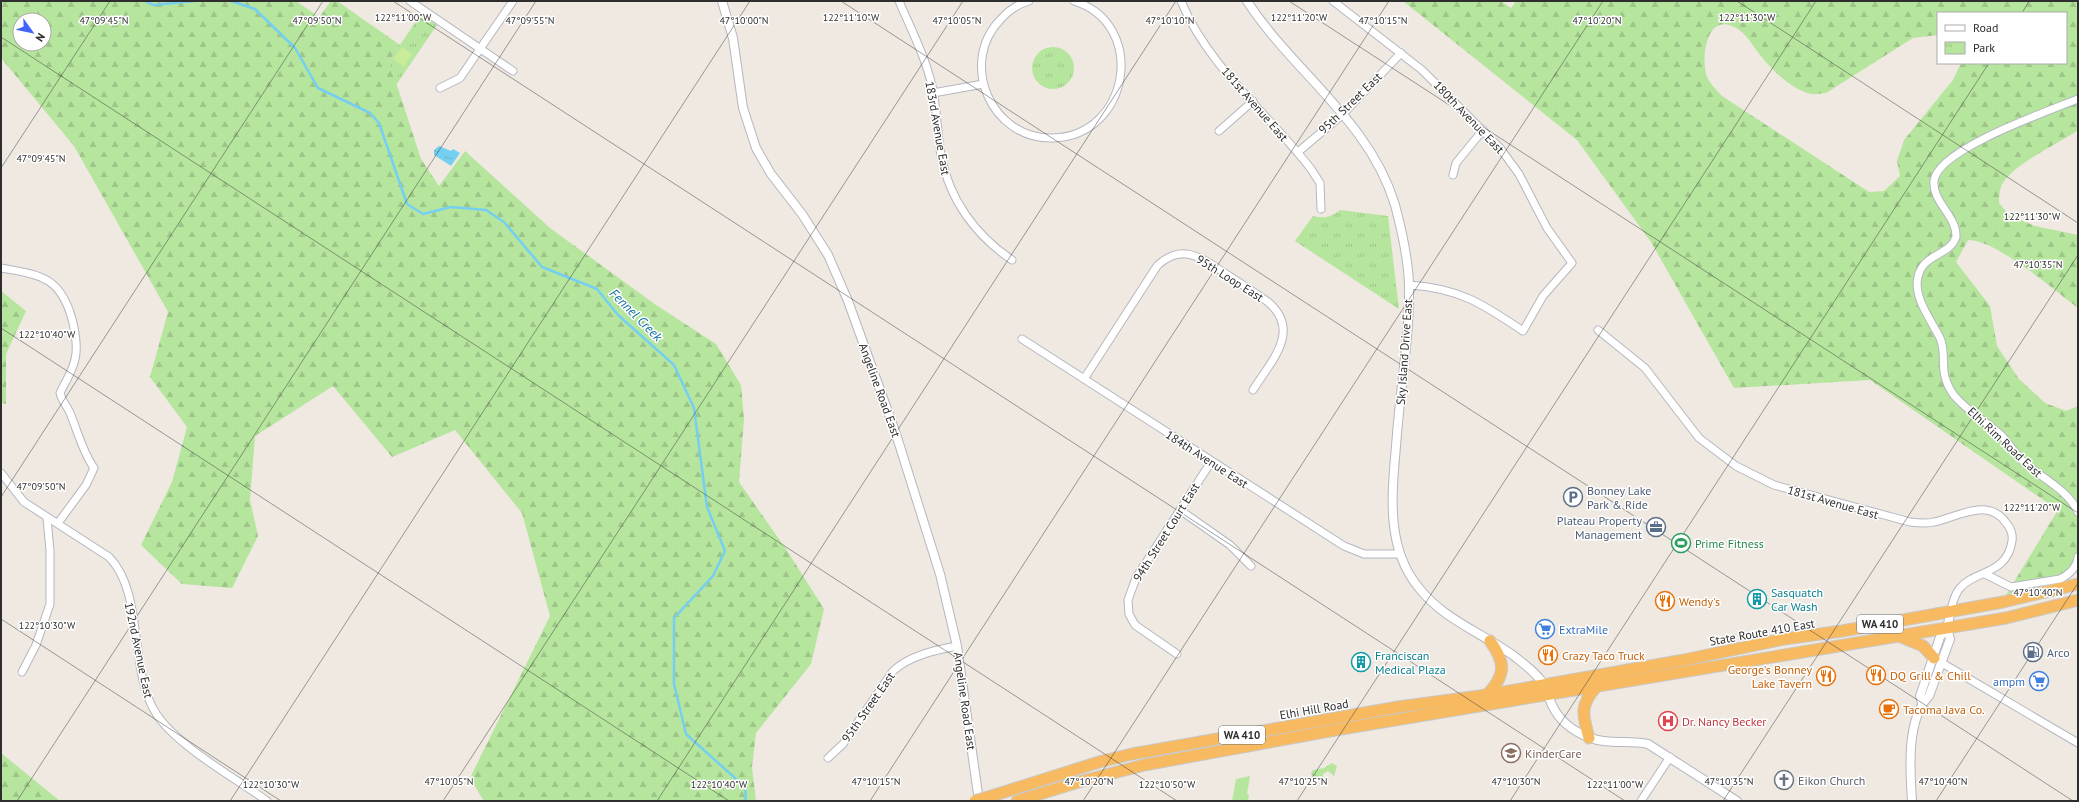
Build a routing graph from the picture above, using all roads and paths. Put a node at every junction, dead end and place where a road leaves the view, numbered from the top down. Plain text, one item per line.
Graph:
1 (410, 1) edge
2 (513, 1) edge
3 (722, 1) edge
4 (899, 1) edge
5 (1029, 1) edge
6 (1074, 1) edge
7 (1181, 1) edge
8 (1247, 1) edge
9 (1333, 1) edge
10 (480, 49) junction
11 (1401, 53) junction
12 (513, 71) dead end
13 (983, 84) junction
14 (440, 88) dead end
15 (933, 93) junction
16 (2078, 99) edge
17 (1253, 101) junction
18 (1343, 114) junction
19 (1483, 130) junction
20 (1219, 131) dead end
21 (1298, 152) junction
22 (1453, 175) dead end
23 (1321, 209) dead end
24 (1012, 260) dead end
25 (1, 268) edge
26 (1409, 285) junction
27 (1598, 330) dead end
28 (1022, 339) dead end
29 (1084, 379) junction
30 (1253, 390) dead end
31 (1211, 462) junction
32 (1, 473) edge
33 (1180, 510) junction
34 (2078, 512) edge
35 (47, 518) junction
36 (58, 523) junction
37 (1400, 554) junction
38 (2078, 557) edge
39 (1251, 566) dead end
40 (1985, 574) junction
41 (2078, 584) edge
42 (2078, 600) edge
43 (1951, 610) junction
44 (1947, 628) junction
45 (1900, 637) junction
46 (1490, 641) junction
47 (957, 646) junction
48 (1177, 654) dead end
49 (1938, 660) junction
50 (22, 672) dead end
51 (1544, 684) junction
52 (1596, 687) junction
53 (1487, 695) junction
54 (1548, 696) junction
55 (1589, 738) junction
56 (2078, 743) edge
57 (1670, 757) junction
58 (828, 758) dead end
59 (268, 801) edge
60 (975, 801) edge
61 (979, 801) edge
62 (1017, 801) edge
63 (1641, 801) edge
64 (1737, 801) edge
65 (1912, 801) edge

1 - 10 street
2 - 10 street
3 - 47 street, Angeline Road East
4 - 15 street, 183rd Avenue East
5 - 13 street
6 - 13 street
7 - 17 street, 181st Avenue East
8 - 18 street, Sky Island Drive East
9 - 11 street, 180th Avenue East
10 - 12 street
10 - 14 street
11 - 18 street, 95th Street East
11 - 19 street, 180th Avenue East
13 - 15 street
15 - 24 street, 183rd Avenue East
16 - 34 street, Elhi Rim Road East
17 - 20 street
17 - 21 street, 181st Avenue East
18 - 21 street, 95th Street East
18 - 26 street, Sky Island Drive East
19 - 22 street
19 - 26 street, 180th Avenue East
21 - 23 street, 181st Avenue East
25 - 36 street
26 - 37 street, Sky Island Drive East
27 - 40 street, 181st Avenue East
28 - 29 street, 184th Avenue East
29 - 30 street, 95th Loop East
29 - 31 street, 184th Avenue East
31 - 33 street, 94th Street Court East
31 - 37 street, 184th Avenue East
32 - 35 street
33 - 39 street
33 - 48 street, 94th Street Court East
35 - 36 street, 192nd Avenue East
35 - 50 street
36 - 59 street, 192nd Avenue East
37 - 46 street, Sky Island Drive East
38 - 40 street
40 - 43 street, 181st Avenue East
41 - 43 highway, State Route 410 East / WA 410
42 - 44 highway, WA 410
43 - 44 street
43 - 51 highway, State Route 410 East / WA 410
44 - 45 highway, WA 410
44 - 49 street
45 - 49 highway
45 - 52 highway, WA 410
46 - 51 street, Sky Island Drive East
46 - 53 highway
47 - 58 street, 95th Street East
47 - 61 street, Angeline Road East
49 - 56 street
49 - 65 street
51 - 53 highway, Elhi Hill Road / WA 410
51 - 54 street
52 - 54 highway, WA 410
52 - 55 highway
53 - 60 highway, Elhi Hill Road / WA 410, bridge
54 - 55 street
54 - 62 highway, Elhi Hill Road / WA 410
55 - 57 street
57 - 63 street
57 - 64 street

